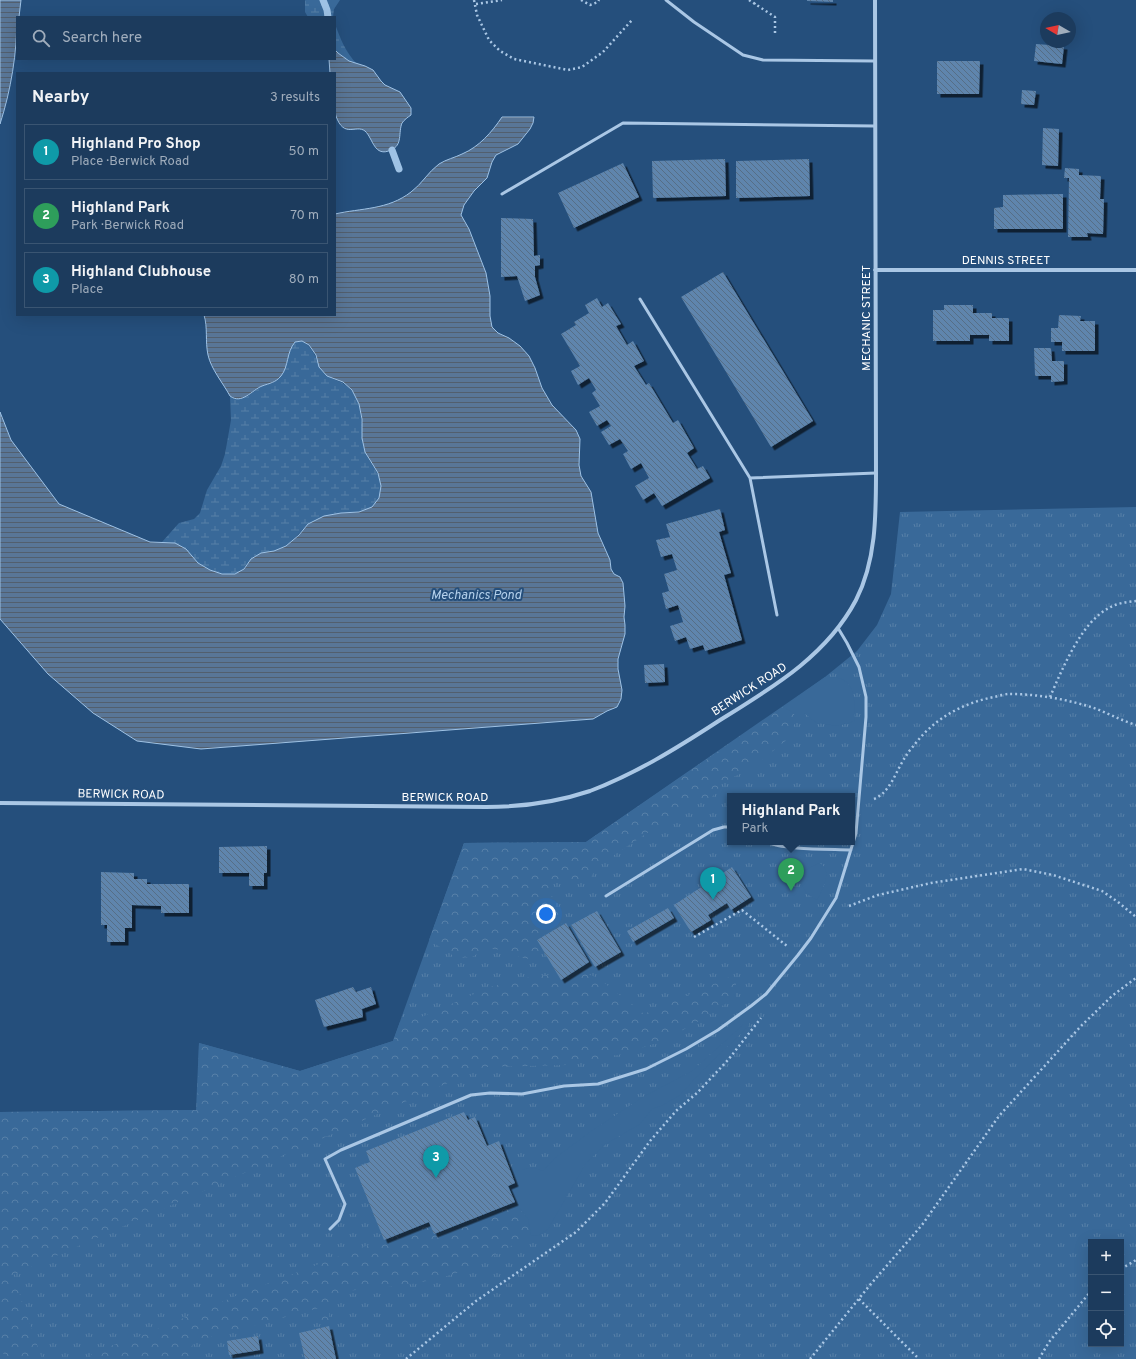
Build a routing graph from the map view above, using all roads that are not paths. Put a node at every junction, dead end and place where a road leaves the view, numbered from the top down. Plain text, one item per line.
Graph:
1 (666, 0) edge
2 (875, 0) edge
3 (875, 61) junction
4 (875, 126) junction
5 (502, 194) dead end
6 (876, 270) junction
7 (1136, 270) edge
8 (640, 299) dead end
9 (876, 473) junction
10 (750, 478) junction
11 (777, 615) dead end
12 (838, 628) junction
13 (0, 803) edge
14 (727, 827) edge
15 (855, 836) edge
16 (777, 845) edge
17 (852, 845) edge
18 (851, 850) junction
19 (606, 896) dead end
20 (330, 1229) dead end

1 - 3 lane
2 - 3 street, MECHANIC STREET
3 - 4 street, MECHANIC STREET
4 - 5 lane
4 - 6 street, MECHANIC STREET
6 - 7 street, DENNIS STREET
6 - 9 street, MECHANIC STREET
8 - 10 lane
9 - 10 lane
9 - 12 street, MECHANIC STREET
10 - 11 lane
12 - 13 street, BERWICK ROAD
12 - 15 lane
14 - 19 lane
16 - 18 lane
17 - 18 lane
18 - 20 lane

